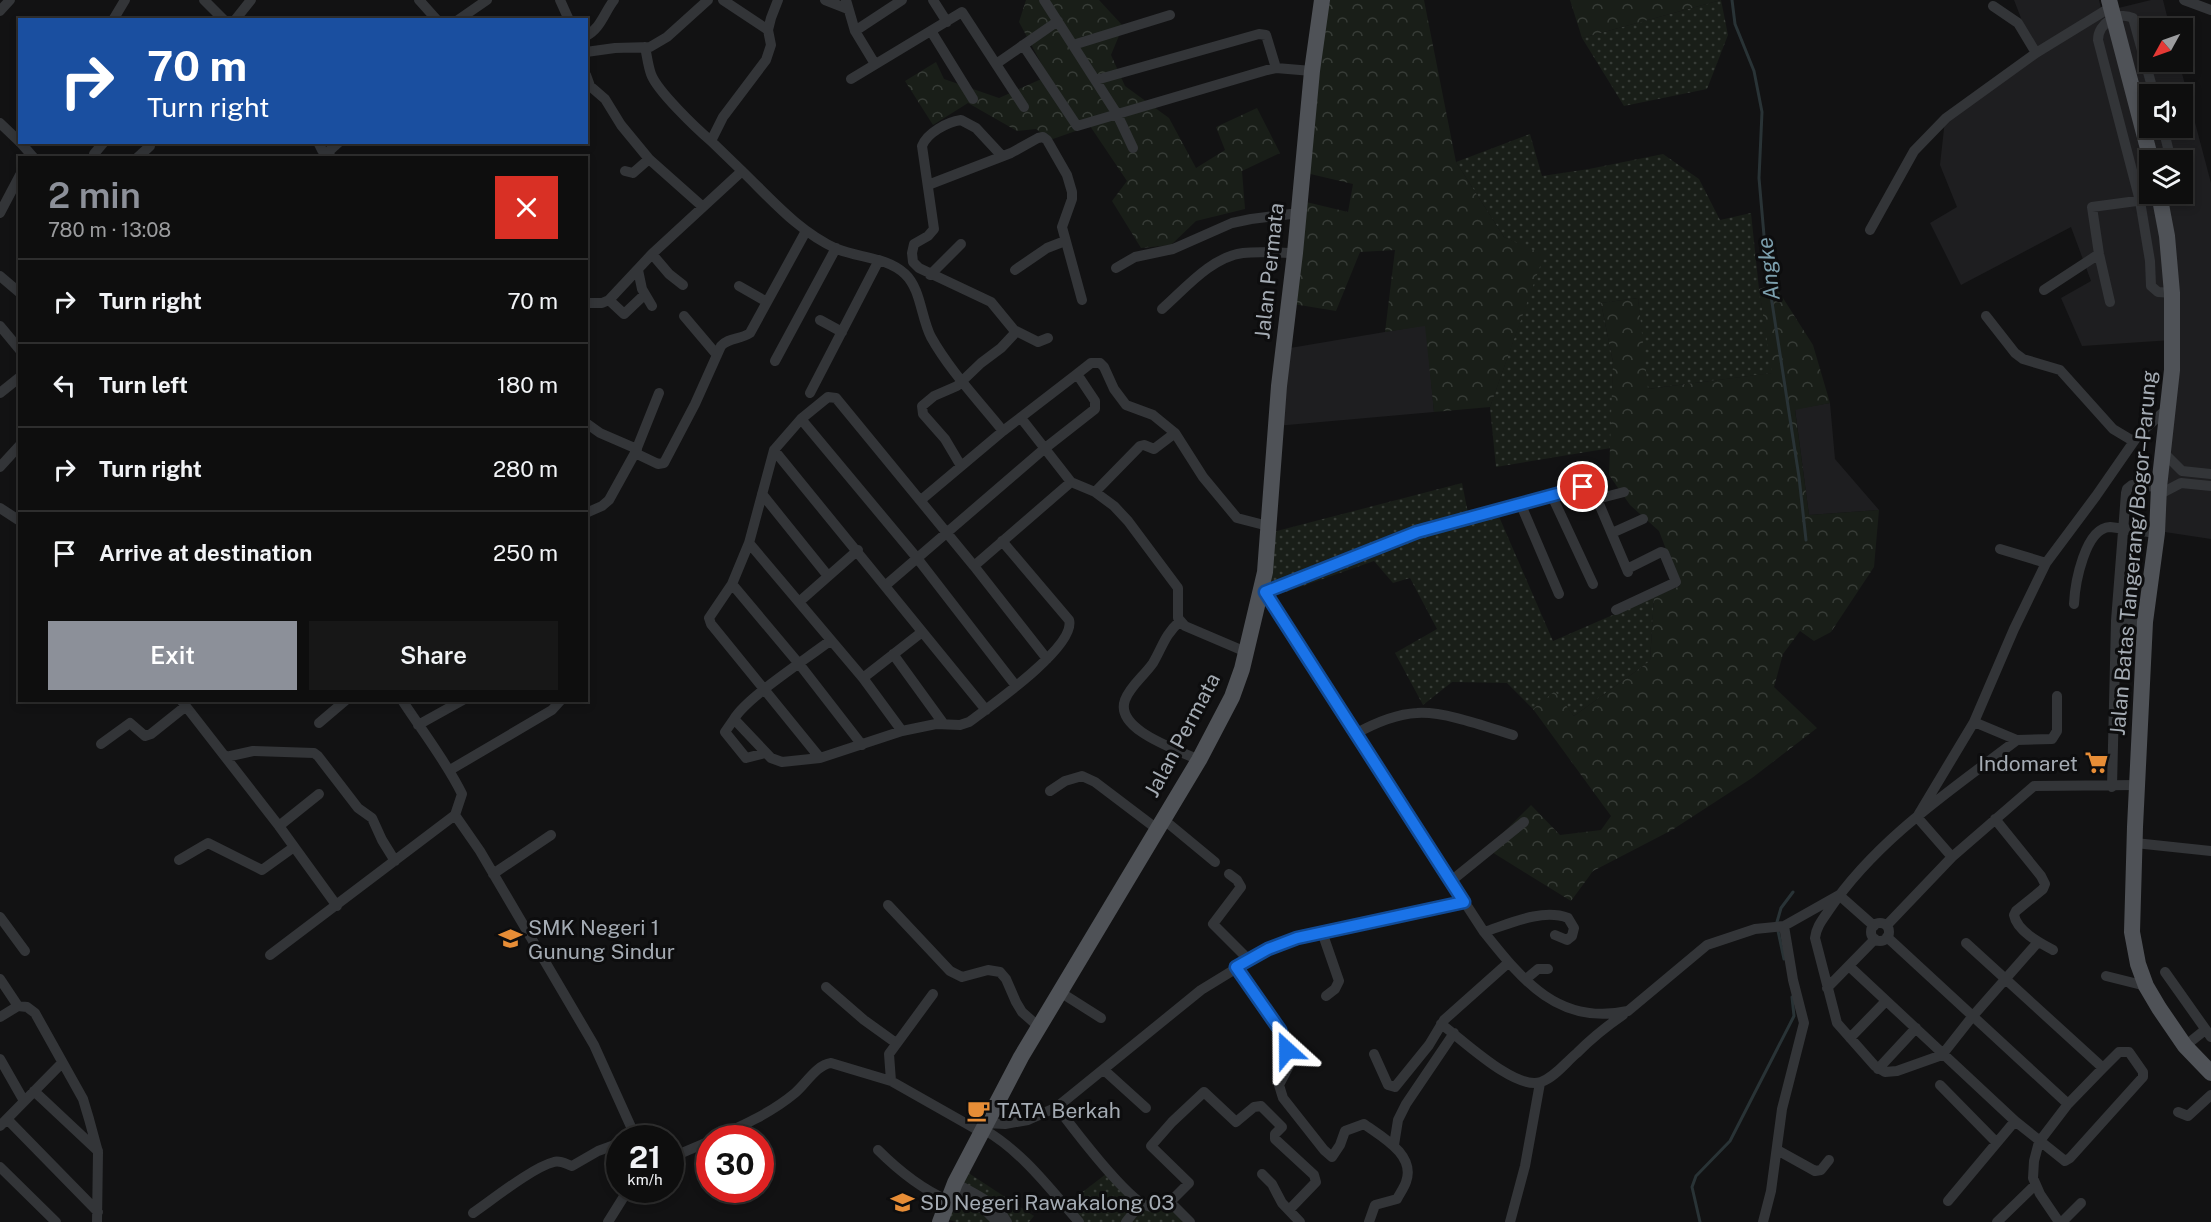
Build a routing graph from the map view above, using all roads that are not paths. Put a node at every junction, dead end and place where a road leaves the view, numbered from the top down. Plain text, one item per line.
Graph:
1 (10, 0) edge
2 (125, 0) edge
3 (204, 0) edge
4 (251, 0) edge
5 (419, 0) edge
6 (487, 0) edge
7 (560, 0) edge
8 (614, 0) edge
9 (708, 0) edge
10 (723, 0) edge
11 (778, 0) edge
12 (825, 0) edge
13 (902, 0) edge
14 (933, 0) edge
15 (1044, 0) edge
16 (1322, 0) edge
17 (2184, 0) edge
18 (847, 5) edge
19 (1993, 6) dead end
20 (2111, 8) edge
21 (2211, 10) edge
22 (0, 11) edge
23 (1170, 15) dead end
24 (114, 18) edge
25 (222, 18) edge
26 (237, 18) edge
27 (435, 18) edge
28 (461, 18) edge
29 (568, 18) edge
30 (1058, 21) junction
31 (947, 22) junction
32 (768, 30) junction
33 (855, 30) junction
34 (931, 31) junction
35 (588, 35) edge
36 (1023, 45) junction
37 (1073, 45) junction
38 (645, 47) junction
39 (588, 52) edge
40 (2037, 53) junction
41 (875, 64) junction
42 (996, 64) junction
43 (1276, 68) junction
44 (1312, 72) junction
45 (851, 78) dead end
46 (588, 80) edge
47 (1096, 80) junction
48 (2151, 84) edge
49 (973, 99) dead end
50 (1024, 107) dead end
51 (1117, 114) junction
52 (0, 123) edge
53 (18, 140) edge
54 (711, 141) junction
55 (102, 144) edge
56 (319, 144) edge
57 (150, 146) dead end
58 (1133, 148) dead end
59 (2148, 150) edge
60 (330, 155) edge
61 (94, 156) edge
62 (139, 156) edge
63 (1002, 156) junction
64 (649, 159) junction
65 (626, 171) dead end
66 (742, 171) junction
67 (18, 180) edge
68 (928, 185) junction
69 (2139, 197) edge
70 (2139, 201) edge
71 (2140, 204) edge
72 (2161, 204) edge
73 (704, 207) junction
74 (0, 213) edge
75 (1299, 213) junction
76 (1870, 230) dead end
77 (806, 231) junction
78 (1065, 241) junction
79 (961, 244) dead end
80 (836, 248) junction
81 (1295, 253) junction
82 (652, 254) junction
83 (2099, 255) junction
84 (879, 260) junction
85 (913, 262) junction
86 (1116, 268) dead end
87 (638, 270) junction
88 (1016, 270) dead end
89 (904, 273) junction
90 (930, 275) junction
91 (0, 276) edge
92 (683, 285) dead end
93 (739, 286) dead end
94 (2044, 290) dead end
95 (18, 291) edge
96 (2172, 293) junction
97 (644, 295) junction
98 (609, 300) junction
99 (1082, 300) dead end
100 (767, 302) junction
101 (2110, 302) dead end
102 (588, 303) edge
103 (652, 306) dead end
104 (1162, 309) dead end
105 (684, 316) dead end
106 (1986, 316) dead end
107 (820, 320) dead end
108 (0, 326) edge
109 (842, 332) junction
110 (1016, 332) junction
111 (1048, 338) dead end
112 (18, 348) edge
113 (717, 355) junction
114 (775, 361) dead end
115 (1077, 374) junction
116 (18, 379) edge
117 (963, 381) junction
118 (0, 393) edge
119 (659, 393) dead end
120 (810, 393) dead end
121 (2168, 408) junction
122 (1021, 418) junction
123 (801, 419) junction
124 (588, 424) edge
125 (1003, 431) junction
126 (1175, 433) junction
127 (2133, 441) junction
128 (18, 447) edge
129 (1044, 449) junction
130 (774, 450) junction
131 (636, 451) junction
132 (2163, 452) junction
133 (962, 466) junction
134 (0, 467) edge
135 (2211, 474) edge
136 (2182, 477) junction
137 (1071, 482) junction
138 (2211, 486) edge
139 (2159, 491) junction
140 (1095, 492) junction
141 (1624, 492) dead end
142 (762, 494) junction
143 (1552, 496) junction
144 (1597, 499) junction
145 (921, 500) junction
146 (1521, 505) junction
147 (0, 508) edge
148 (588, 512) edge
149 (1643, 519) dead end
150 (18, 520) edge
151 (1268, 526) junction
152 (2122, 529) junction
153 (946, 532) junction
154 (1612, 533) junction
155 (2157, 533) junction
156 (1002, 541) junction
157 (749, 543) junction
158 (2000, 549) dead end
159 (858, 550) junction
160 (917, 558) junction
161 (2046, 564) junction
162 (974, 566) junction
163 (828, 576) junction
164 (732, 584) junction
165 (1593, 584) dead end
166 (885, 585) junction
167 (1263, 593) junction
168 (1559, 594) dead end
169 (799, 602) junction
170 (2074, 604) dead end
171 (1616, 610) dead end
172 (1180, 621) junction
173 (2116, 621) junction
174 (2145, 622) junction
175 (922, 632) junction
176 (831, 640) junction
177 (1246, 652) junction
178 (893, 654) junction
179 (1047, 659) junction
180 (800, 665) junction
181 (863, 678) junction
182 (1016, 686) junction
183 (765, 690) junction
184 (2057, 696) dead end
185 (344, 702) edge
186 (403, 702) edge
187 (460, 702) edge
188 (559, 702) edge
189 (183, 703) edge
190 (986, 710) junction
191 (734, 719) junction
192 (1974, 722) junction
193 (319, 723) dead end
194 (943, 723) junction
195 (418, 725) junction
196 (902, 731) junction
197 (1355, 734) junction
198 (1513, 735) dead end
199 (2017, 740) junction
200 (101, 744) dead end
201 (862, 745) junction
202 (765, 753) junction
203 (226, 757) junction
204 (820, 758) junction
205 (1199, 760) junction
206 (450, 770) junction
207 (2137, 785) junction
208 (2112, 787) junction
209 (1050, 791) dead end
210 (319, 794) dead end
211 (455, 815) junction
212 (1917, 817) junction
213 (1995, 819) junction
214 (1524, 822) dead end
215 (1160, 824) junction
216 (279, 826) junction
217 (551, 835) dead end
218 (2135, 843) junction
219 (294, 847) junction
220 (2211, 851) edge
221 (1952, 857) junction
222 (180, 860) dead end
223 (396, 861) junction
224 (1215, 862) dead end
225 (493, 874) junction
226 (1229, 874) dead end
227 (1451, 881) junction
228 (1839, 896) junction
229 (1464, 902) junction
230 (888, 905) dead end
231 (336, 906) junction
232 (0, 917) edge
233 (1784, 926) junction
234 (1874, 926) junction
235 (1887, 926) junction
236 (1322, 932) junction
237 (1484, 932) junction
238 (1556, 935) dead end
239 (1887, 937) junction
240 (1875, 939) junction
241 (2038, 942) junction
242 (1966, 944) dead end
243 (2053, 950) dead end
244 (25, 951) dead end
245 (270, 955) dead end
246 (1249, 960) junction
247 (1508, 963) junction
248 (1848, 966) junction
249 (1236, 967) junction
250 (1548, 969) dead end
251 (2165, 972) dead end
252 (2106, 976) dead end
253 (0, 979) edge
254 (1527, 979) junction
255 (2005, 980) junction
256 (2146, 986) junction
257 (826, 987) dead end
258 (1827, 988) junction
259 (1060, 992) junction
260 (933, 994) dead end
261 (1326, 996) dead end
262 (1885, 1002) junction
263 (18, 1006) junction
264 (1628, 1011) junction
265 (0, 1017) edge
266 (1972, 1017) junction
267 (1101, 1018) dead end
268 (1441, 1024) junction
269 (1039, 1027) junction
270 (1916, 1028) junction
271 (1454, 1033) junction
272 (2208, 1033) edge
273 (1850, 1038) junction
274 (896, 1043) junction
275 (2185, 1046) junction
276 (1374, 1054) dead end
277 (1942, 1055) junction
278 (0, 1059) edge
279 (62, 1063) junction
280 (2103, 1068) junction
281 (1878, 1069) junction
282 (1104, 1070) junction
283 (2211, 1074) edge
284 (891, 1082) junction
285 (1540, 1083) junction
286 (1940, 1084) dead end
287 (34, 1091) junction
288 (2211, 1095) edge
289 (24, 1101) junction
290 (2068, 1104) junction
291 (1057, 1107) junction
292 (1146, 1108) dead end
293 (2178, 1112) dead end
294 (2015, 1121) junction
295 (3, 1123) edge
296 (628, 1125) edge
297 (744, 1125) edge
298 (983, 1128) junction
299 (1996, 1142) junction
300 (2039, 1142) junction
301 (1394, 1145) junction
302 (606, 1148) edge
303 (878, 1150) dead end
304 (1777, 1150) junction
305 (98, 1152) junction
306 (1829, 1160) dead end
307 (0, 1167) edge
308 (1262, 1174) dead end
309 (2035, 1185) junction
310 (951, 1191) junction
311 (1948, 1201) dead end
312 (1170, 1202) junction
313 (620, 1203) edge
314 (1141, 1203) junction
315 (2081, 1203) dead end
316 (1289, 1210) junction
317 (473, 1213) dead end
318 (97, 1217) edge
319 (56, 1222) edge
320 (608, 1222) edge
321 (940, 1222) edge
322 (997, 1222) edge
323 (1007, 1222) edge
324 (1079, 1222) edge
325 (1126, 1222) edge
326 (1190, 1222) edge
327 (1300, 1222) edge
328 (1369, 1222) edge
329 (1510, 1222) edge
330 (1763, 1222) edge
331 (1997, 1222) edge
332 (2060, 1222) edge

1 - 22 street
2 - 24 street
3 - 25 street
4 - 26 street
5 - 27 street
6 - 28 street
7 - 29 street
8 - 35 street
9 - 38 street
10 - 32 street
11 - 32 street
12 - 18 street
13 - 33 street
14 - 31 street
15 - 30 street
16 - 44 main road, Jalan Permata
17 - 21 street
18 - 33 street
19 - 40 street
20 - 40 street
20 - 48 street
20 - 59 main road
20 - 69 street
23 - 37 street
30 - 36 street
30 - 37 street
31 - 34 street
31 - 42 street
32 - 54 street
33 - 41 street
34 - 41 street
34 - 49 street
36 - 42 street
36 - 51 street
37 - 47 street
38 - 39 street
38 - 54 street
40 - 76 street
41 - 45 street
42 - 50 street
43 - 44 street
43 - 47 street
43 - 51 street
44 - 75 main road, Jalan Permata
46 - 64 street
47 - 51 street
51 - 58 street
52 - 53 street
54 - 66 street
55 - 61 street
56 - 60 street
57 - 62 street
63 - 68 street
63 - 68 street
63 - 78 street
64 - 65 street
64 - 73 street
66 - 73 street
66 - 77 street
67 - 74 street
68 - 85 street
70 - 83 street
71 - 96 street
72 - 96 main road, Jalan Batas Tangerang/Bogor–Parung
73 - 82 street
75 - 81 main road, Jalan Permata
75 - 86 street
77 - 80 street
77 - 100 street
78 - 88 street
78 - 99 street
79 - 90 street
80 - 84 street
80 - 114 street
81 - 104 street
81 - 151 main road, Jalan Permata
82 - 87 street
82 - 92 street
83 - 94 street
83 - 101 street
84 - 89 street
84 - 109 street
85 - 89 street
85 - 90 street
87 - 97 street
87 - 98 street
89 - 117 street
90 - 110 street
91 - 95 street
93 - 100 street
96 - 121 main road, Jalan Batas Tangerang/Bogor–Parung
97 - 98 street
97 - 103 street
98 - 102 street
100 - 113 street
105 - 113 street
106 - 127 street
107 - 109 street
108 - 112 street
109 - 120 street
110 - 111 street
110 - 117 street
113 - 131 street
115 - 122 street
115 - 126 street
115 - 129 street
116 - 118 street
117 - 125 street
117 - 133 street
119 - 131 street
121 - 127 street
121 - 132 main road, Jalan Batas Tangerang/Bogor–Parung
122 - 125 street
122 - 129 street
123 - 130 street
123 - 145 street
123 - 160 street
124 - 131 street
125 - 133 street
126 - 140 street
126 - 151 street
127 - 161 street
128 - 134 street
129 - 137 street
129 - 153 street
130 - 142 street
130 - 159 street
131 - 148 street
132 - 136 street
132 - 139 main road, Jalan Batas Tangerang/Bogor–Parung
133 - 145 street
135 - 136 street
136 - 138 street
136 - 139 street
137 - 140 street
137 - 156 street
139 - 152 street
139 - 155 main road, Jalan Batas Tangerang/Bogor–Parung
140 - 172 street
141 - 144 street
142 - 157 street
142 - 163 street
143 - 144 street
143 - 146 street
143 - 165 street
144 - 154 street
145 - 153 street
146 - 167 street
146 - 168 street
147 - 150 street
149 - 154 street
151 - 167 main road, Jalan Permata
152 - 155 street
152 - 170 street
152 - 173 street
153 - 160 street
153 - 162 street
154 - 171 street
155 - 174 main road, Jalan Batas Tangerang/Bogor–Parung
156 - 162 street
156 - 179 street
157 - 164 street
157 - 169 street
158 - 161 street
159 - 163 street
159 - 166 street
160 - 166 street
160 - 182 street
161 - 192 street
162 - 179 street
163 - 169 street
164 - 180 street
164 - 183 street
166 - 175 street
167 - 177 main road, Jalan Permata
167 - 197 street
169 - 176 street
172 - 177 street
172 - 205 street
173 - 174 street
173 - 208 street
174 - 207 main road, Jalan Batas Tangerang/Bogor–Parung
175 - 178 street
175 - 190 street
176 - 180 street
176 - 181 street
177 - 205 main road, Jalan Permata
178 - 181 street
178 - 194 street
179 - 182 street
180 - 183 street
180 - 201 street
181 - 196 street
182 - 190 street
183 - 191 street
183 - 204 street
184 - 199 street
185 - 193 street
186 - 195 street
187 - 195 street
188 - 206 street
189 - 200 street
189 - 203 street
190 - 194 street
191 - 202 street
191 - 202 street
192 - 199 street
192 - 212 street
194 - 196 street
195 - 206 street
196 - 201 street
197 - 198 street
197 - 227 street
199 - 212 street
201 - 204 street
202 - 204 street
203 - 216 street
203 - 223 street
205 - 215 main road, Jalan Permata
206 - 211 street
207 - 208 street
207 - 218 main road, Jalan Batas Tangerang/Bogor–Parung
208 - 213 street
209 - 215 street
210 - 216 street
211 - 223 street
211 - 225 street
212 - 221 street
212 - 228 street
213 - 221 street
213 - 241 street
214 - 227 street
215 - 224 street
215 - 259 main road, Jalan Permata
216 - 219 street
217 - 225 street
218 - 220 street
218 - 256 main road, Jalan Batas Tangerang/Bogor–Parung
219 - 222 street
219 - 231 street
221 - 235 street
223 - 231 street
225 - 296 street
226 - 246 street
227 - 229 street
228 - 233 street
228 - 234 street
228 - 258 street
229 - 236 street
229 - 237 street
230 - 269 street
231 - 245 street
232 - 244 street
233 - 264 street
233 - 304 street
234 - 235 street
234 - 240 street
235 - 239 street
236 - 246 street
236 - 261 street
237 - 238 street
237 - 247 street
239 - 240 street
239 - 266 street
240 - 248 street
241 - 243 street
241 - 255 street
242 - 255 street
246 - 249 street
247 - 254 street
247 - 268 street
248 - 258 street
248 - 262 street
249 - 282 street
249 - 301 street
250 - 254 street
251 - 272 street
252 - 256 street
253 - 263 street
254 - 264 street
255 - 266 street
255 - 280 street
256 - 275 main road, Jalan Batas Tangerang/Bogor–Parung
257 - 274 street
258 - 273 street
259 - 267 street
259 - 269 main road, Jalan Permata
260 - 274 street
262 - 270 street
262 - 273 street
263 - 265 street
263 - 279 street
264 - 285 street
266 - 277 street
266 - 290 street
268 - 271 street
268 - 276 street
269 - 298 main road, Jalan Permata
270 - 277 street
270 - 281 street
271 - 285 street
271 - 301 street
272 - 275 street
273 - 281 street
274 - 284 street
275 - 283 main road, Jalan Batas Tangerang/Bogor–Parung
277 - 281 street
277 - 294 street
278 - 289 street
279 - 287 street
279 - 305 street
280 - 290 street
280 - 300 street
282 - 291 street
282 - 292 street
284 - 297 street
284 - 298 street
285 - 329 street
286 - 299 street
287 - 289 street
287 - 305 street
288 - 293 street
289 - 295 street
290 - 300 street
291 - 298 street
291 - 314 street
294 - 299 street
294 - 300 street
295 - 318 street
298 - 310 main road, Jalan Permata
298 - 324 street
299 - 311 street
300 - 309 street
301 - 328 street
302 - 317 street
303 - 310 street
304 - 306 street
304 - 330 street
305 - 318 street
307 - 319 street
308 - 316 street
309 - 331 street
309 - 332 street
310 - 321 main road, Jalan Permata
310 - 322 street
310 - 323 street
312 - 314 street
312 - 316 street
312 - 326 street
313 - 320 street
314 - 325 street
315 - 332 street
316 - 327 street

